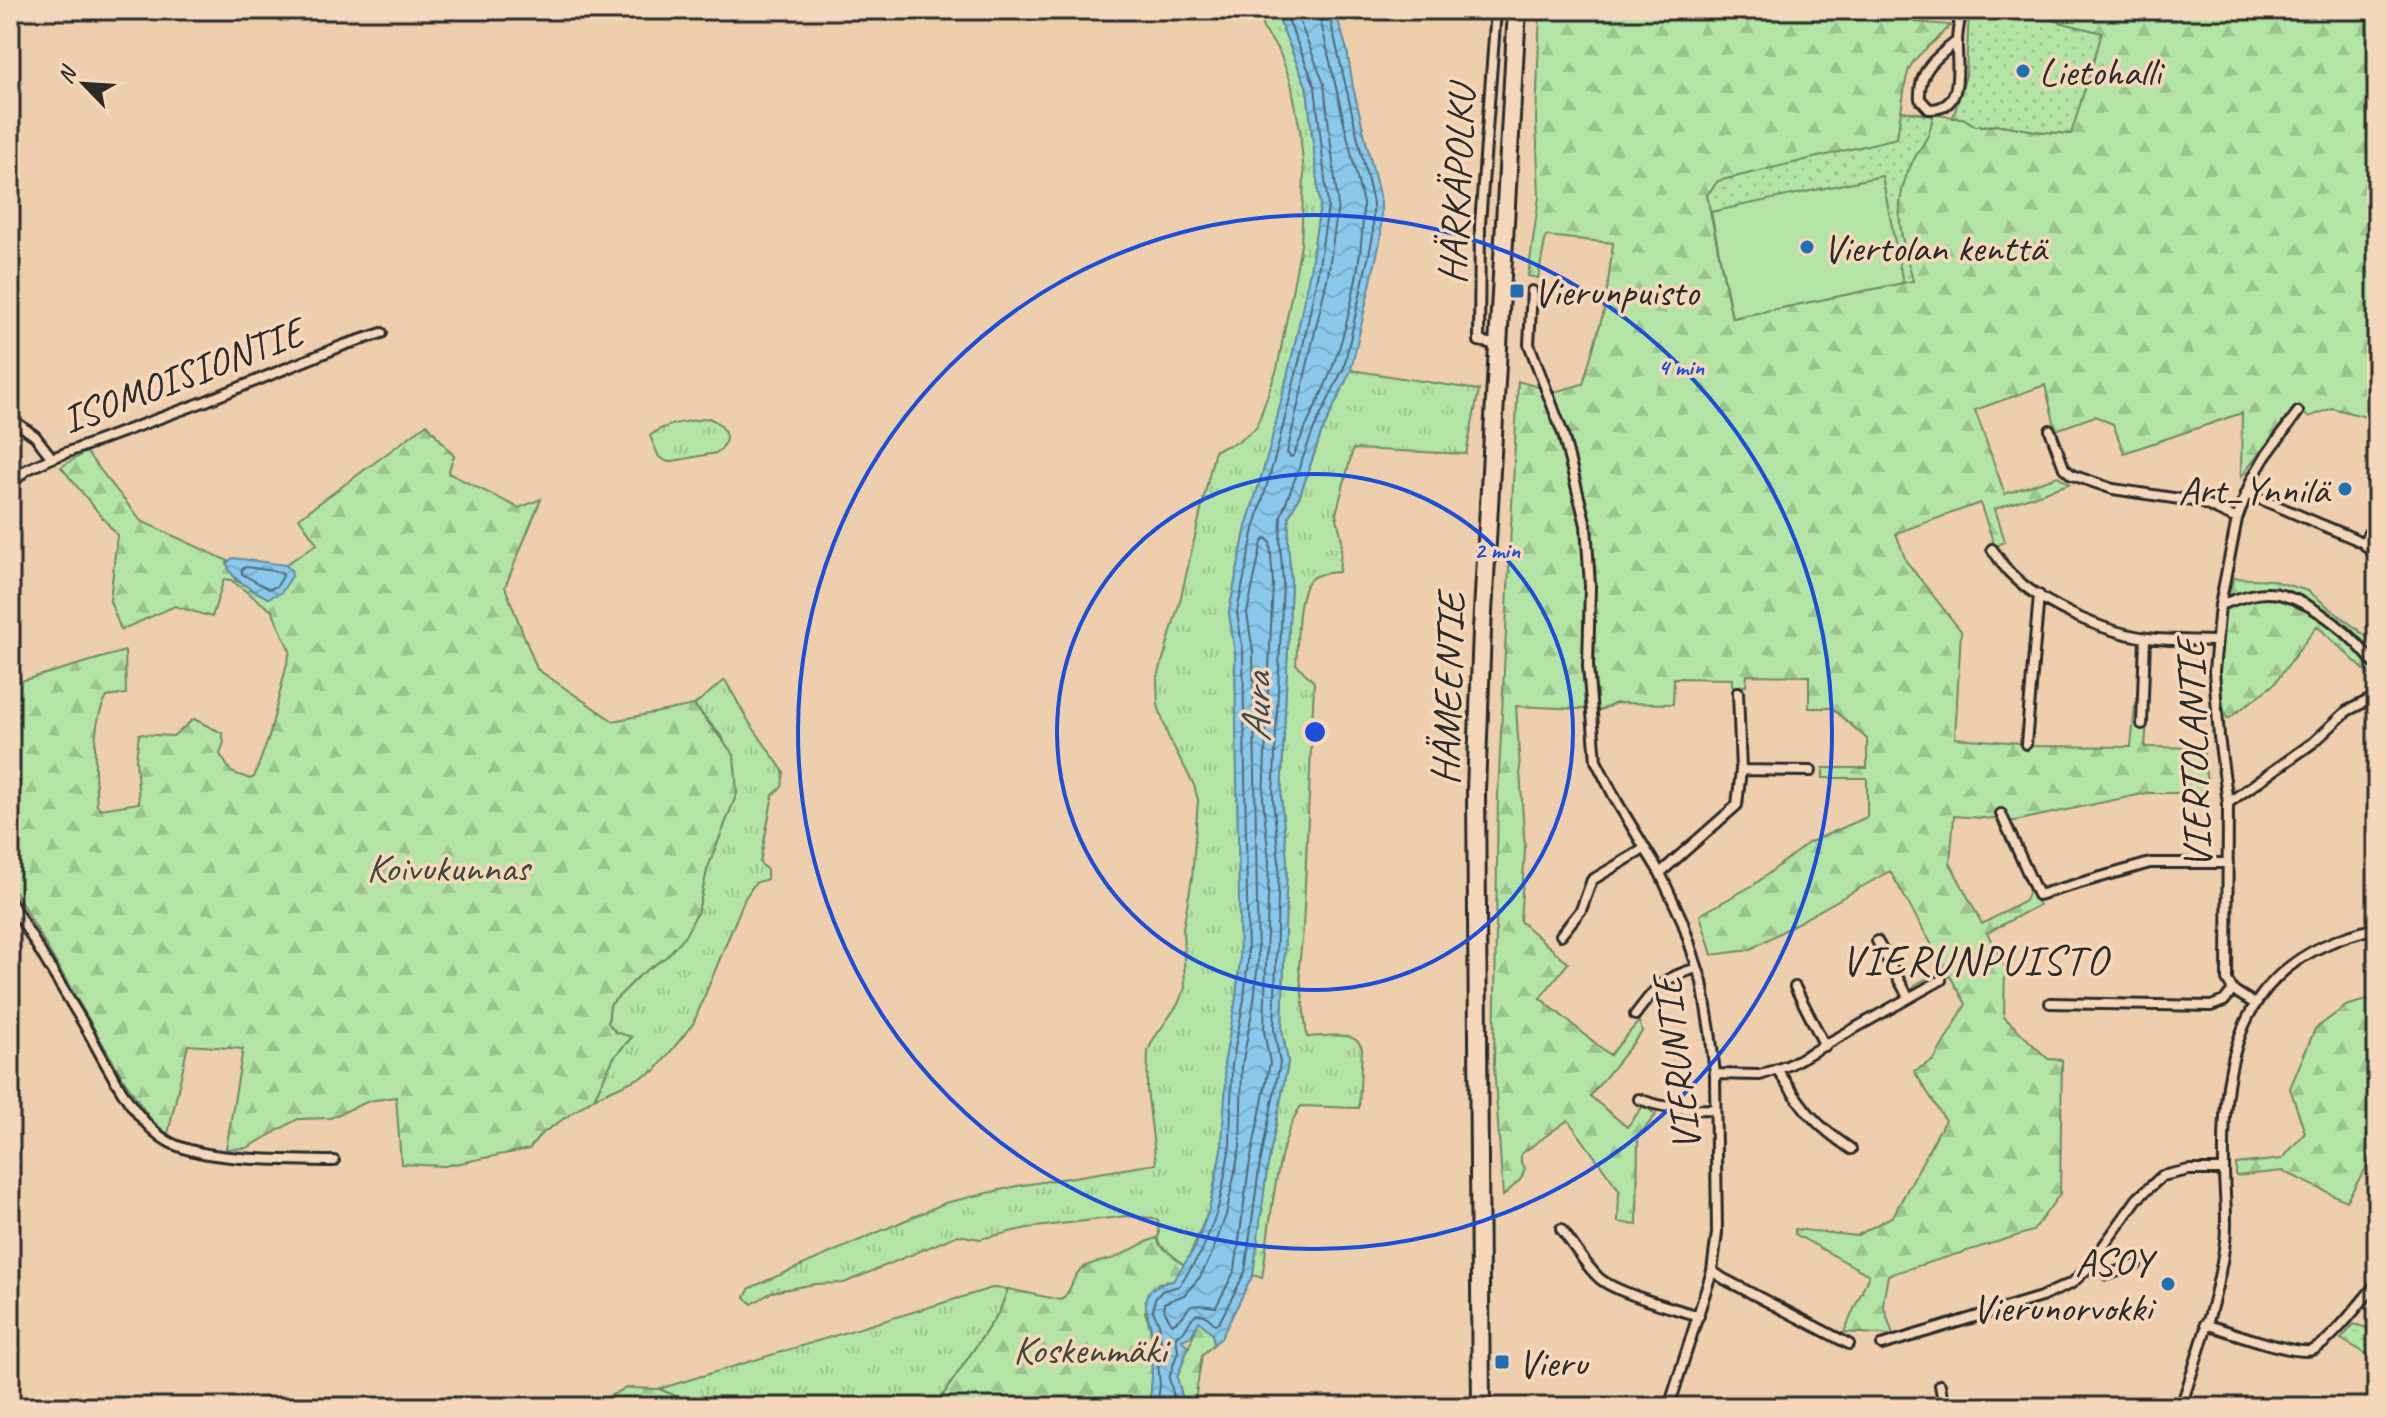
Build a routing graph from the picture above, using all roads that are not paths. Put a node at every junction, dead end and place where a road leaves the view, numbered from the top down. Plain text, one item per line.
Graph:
1 (1496, 10) edge
2 (1517, 10) edge
3 (1961, 10) edge
4 (1957, 41) junction
5 (1532, 291) dead end
6 (382, 333) dead end
7 (1499, 345) junction
8 (2298, 412) dead end
9 (10, 418) edge
10 (2050, 430) dead end
11 (52, 458) junction
12 (10, 485) edge
13 (2246, 493) junction
14 (2237, 519) junction
15 (2377, 520) edge
16 (2363, 543) junction
17 (1992, 549) dead end
18 (2377, 557) edge
19 (2039, 595) junction
20 (2220, 605) junction
21 (2145, 638) junction
22 (2215, 641) junction
23 (2377, 667) edge
24 (1738, 692) dead end
25 (2377, 696) edge
26 (2142, 724) dead end
27 (2026, 744) dead end
28 (1741, 770) junction
29 (1811, 771) dead end
30 (2228, 803) junction
31 (2001, 814) dead end
32 (1644, 849) junction
33 (2228, 863) junction
34 (1660, 873) junction
35 (10, 901) edge
36 (2377, 928) edge
37 (1561, 935) dead end
38 (1877, 941) dead end
39 (1697, 968) junction
40 (1941, 980) dead end
41 (1795, 987) dead end
42 (2233, 990) junction
43 (1909, 998) junction
44 (2050, 1003) dead end
45 (2255, 1004) junction
46 (1635, 1015) dead end
47 (1825, 1046) junction
48 (1777, 1069) junction
49 (1715, 1074) junction
50 (1639, 1099) dead end
51 (1715, 1109) junction
52 (1851, 1149) dead end
53 (334, 1161) dead end
54 (2223, 1170) junction
55 (1561, 1229) dead end
56 (2093, 1261) junction
57 (2136, 1265) dead end
58 (1712, 1271) junction
59 (1482, 1275) junction
60 (2377, 1283) edge
61 (1699, 1316) junction
62 (2205, 1324) junction
63 (1849, 1344) dead end
64 (1882, 1345) dead end
65 (1940, 1385) dead end
66 (1481, 1407) edge
67 (1492, 1407) edge
68 (1669, 1407) edge
69 (1944, 1407) edge
70 (2181, 1407) edge

1 - 7 street, HÄRKÄPOLKU
2 - 7 highway, HÄMEENTIE
3 - 4 street
4 - 4 street
5 - 32 street, VIERUNTIE
6 - 11 street, ISOMOISIONTIE
7 - 59 highway, HÄMEENTIE
8 - 13 street, VIERTOLANTIE
9 - 11 street
10 - 14 street
11 - 12 street, ISOMOISIONTIE
13 - 14 street, VIERTOLANTIE
13 - 16 street
14 - 20 street, VIERTOLANTIE
15 - 16 street
16 - 18 street
17 - 19 street
19 - 21 street
19 - 27 street
20 - 22 street, VIERTOLANTIE
20 - 23 street
21 - 22 street
21 - 26 street
22 - 30 street, VIERTOLANTIE
24 - 28 street
25 - 30 street
28 - 29 street
28 - 34 street
30 - 33 street, VIERTOLANTIE
31 - 33 street
32 - 34 street, VIERUNTIE
32 - 37 street
33 - 42 street, VIERTOLANTIE
34 - 39 street, VIERUNTIE
35 - 53 street
36 - 45 street
38 - 43 street
39 - 46 street
39 - 49 street, VIERUNTIE
40 - 43 street
41 - 47 street
42 - 44 street
42 - 45 street
43 - 47 street
45 - 54 street
47 - 48 street
48 - 49 street
48 - 52 street
49 - 51 street, VIERUNTIE
50 - 51 street
51 - 58 street, VIERUNTIE
54 - 56 street
54 - 62 street
55 - 61 street
56 - 57 street
56 - 64 street
58 - 61 street, VIERUNTIE
58 - 63 street
59 - 66 highway, HÄMEENTIE
59 - 67 highway, HÄMEENTIE
60 - 62 street
61 - 68 street, VIERUNTIE
62 - 70 street
65 - 69 street

